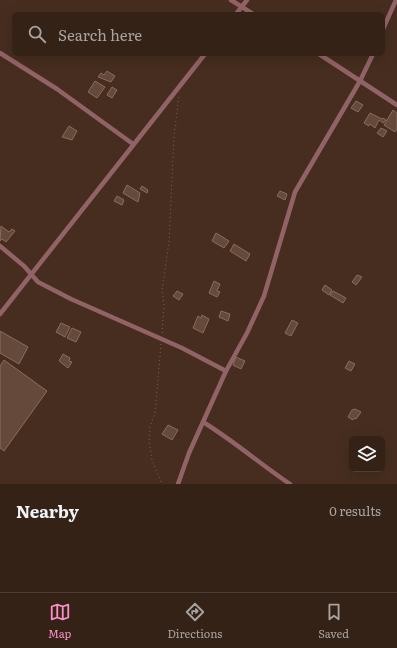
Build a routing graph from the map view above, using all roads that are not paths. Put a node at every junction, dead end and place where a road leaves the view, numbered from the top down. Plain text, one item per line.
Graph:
1 (231, 0) edge
2 (247, 0) edge
3 (396, 0) edge
4 (242, 6) junction
5 (238, 12) edge
6 (250, 12) edge
7 (385, 25) edge
8 (0, 54) edge
9 (203, 56) edge
10 (321, 56) edge
11 (372, 56) edge
12 (360, 80) junction
13 (397, 105) edge
14 (133, 144) junction
15 (0, 246) edge
16 (31, 275) junction
17 (0, 314) edge
18 (226, 371) junction
19 (203, 422) junction
20 (178, 484) edge
21 (290, 484) edge

1 - 4 street
2 - 4 street
3 - 7 street
4 - 5 street
4 - 6 street
8 - 14 street
9 - 14 street
10 - 12 street
11 - 12 street
12 - 13 street
12 - 18 street
14 - 16 street
15 - 16 street
16 - 17 street
16 - 18 street
18 - 19 street
19 - 20 street
19 - 21 street

